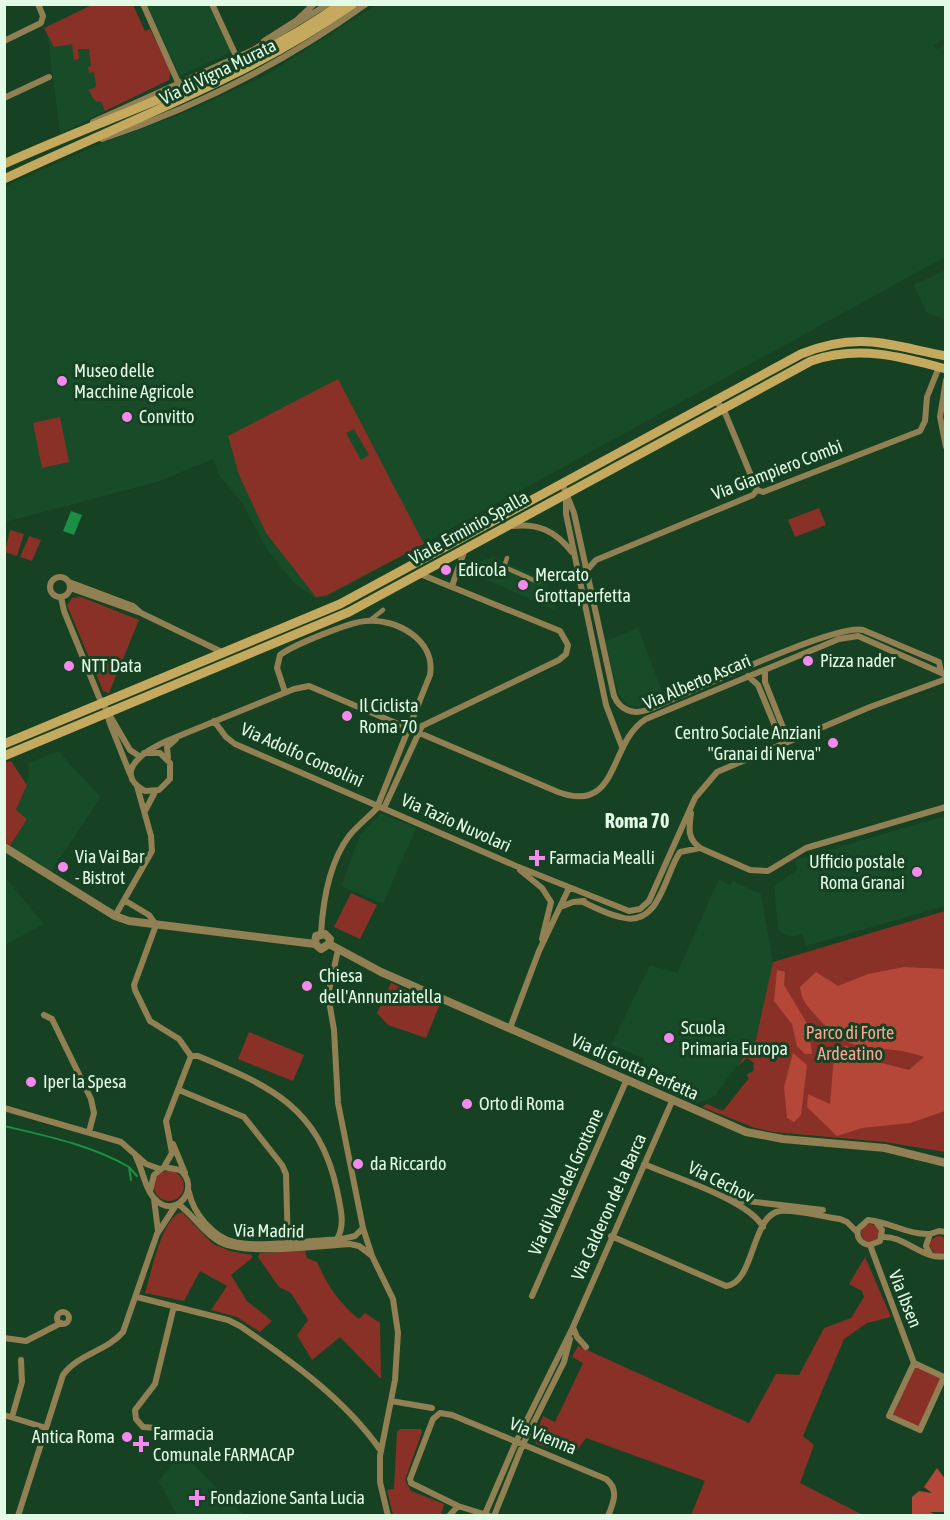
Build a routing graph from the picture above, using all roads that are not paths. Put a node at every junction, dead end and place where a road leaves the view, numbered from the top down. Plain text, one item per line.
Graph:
1 (38, 4) edge
2 (143, 4) edge
3 (212, 4) edge
4 (314, 4) edge
5 (328, 4) edge
6 (341, 4) edge
7 (353, 4) edge
8 (366, 4) edge
9 (4, 40) edge
10 (256, 49) junction
11 (237, 58) junction
12 (49, 77) dead end
13 (178, 82) junction
14 (4, 98) edge
15 (72, 134) junction
16 (73, 147) junction
17 (4, 164) edge
18 (4, 179) edge
19 (945, 356) edge
20 (942, 368) edge
21 (945, 381) edge
22 (944, 398) edge
23 (714, 400) junction
24 (723, 408) junction
25 (945, 447) edge
26 (584, 471) junction
27 (589, 481) junction
28 (562, 483) junction
29 (757, 490) junction
30 (566, 494) junction
31 (508, 526) junction
32 (465, 549) junction
33 (574, 555) junction
34 (507, 558) dead end
35 (586, 570) junction
36 (420, 574) junction
37 (542, 574) dead end
38 (70, 585) junction
39 (452, 586) junction
40 (61, 597) junction
41 (383, 610) dead end
42 (369, 621) junction
43 (877, 640) junction
44 (602, 643) junction
45 (594, 645) junction
46 (800, 646) junction
47 (228, 652) junction
48 (803, 655) junction
49 (236, 660) junction
50 (922, 663) junction
51 (765, 670) junction
52 (944, 675) edge
53 (748, 676) junction
54 (609, 677) junction
55 (601, 679) junction
56 (930, 682) junction
57 (285, 692) junction
58 (698, 693) junction
59 (106, 708) junction
60 (214, 721) junction
61 (409, 727) junction
62 (418, 730) junction
63 (187, 733) junction
64 (785, 742) junction
65 (4, 744) edge
66 (622, 747) junction
67 (142, 755) junction
68 (4, 756) edge
69 (169, 760) junction
70 (132, 776) junction
71 (137, 785) junction
72 (155, 792) junction
73 (380, 806) junction
74 (692, 807) junction
75 (945, 807) edge
76 (144, 812) junction
77 (4, 848) edge
78 (700, 848) junction
79 (671, 861) junction
80 (516, 866) junction
81 (569, 888) junction
82 (124, 900) junction
83 (598, 900) junction
84 (581, 901) junction
85 (562, 906) junction
86 (115, 915) junction
87 (156, 926) junction
88 (321, 933) junction
89 (315, 944) junction
90 (329, 944) junction
91 (338, 950) junction
92 (539, 951) junction
93 (44, 1015) dead end
94 (510, 1028) junction
95 (191, 1056) junction
96 (627, 1079) junction
97 (179, 1090) junction
98 (673, 1099) junction
99 (4, 1107) edge
100 (89, 1132) junction
101 (171, 1141) junction
102 (133, 1151) junction
103 (945, 1163) edge
104 (644, 1164) junction
105 (162, 1168) junction
106 (187, 1176) junction
107 (189, 1192) junction
108 (152, 1194) junction
109 (726, 1198) junction
110 (177, 1205) junction
111 (823, 1210) dead end
112 (809, 1211) junction
113 (876, 1221) junction
114 (763, 1227) junction
115 (363, 1228) junction
116 (857, 1232) junction
117 (945, 1232) edge
118 (930, 1234) junction
119 (611, 1236) junction
120 (882, 1237) junction
121 (156, 1238) junction
122 (337, 1239) junction
123 (288, 1244) junction
124 (305, 1244) junction
125 (870, 1245) junction
126 (930, 1254) junction
127 (372, 1256) junction
128 (945, 1256) edge
129 (532, 1296) dead end
130 (137, 1297) junction
131 (174, 1306) junction
132 (61, 1323) dead end
133 (573, 1327) junction
134 (4, 1338) edge
135 (586, 1347) dead end
136 (21, 1360) dead end
137 (914, 1363) junction
138 (391, 1401) junction
139 (432, 1408) dead end
140 (4, 1415) edge
141 (12, 1417) junction
142 (46, 1428) junction
143 (156, 1428) dead end
144 (519, 1443) junction
145 (381, 1450) junction
146 (458, 1506) junction
147 (18, 1515) edge
148 (388, 1515) edge
149 (448, 1515) edge
150 (490, 1515) edge
151 (608, 1515) edge

1 - 9 street
2 - 13 street
3 - 11 street
4 - 10 street
5 - 10 street, Via di Vigna Murata
6 - 15 main road, Via di Vigna Murata
7 - 16 main road, Via di Vigna Murata
8 - 16 street, Via di Vigna Murata
10 - 11 street, Via di Vigna Murata
11 - 13 street, Via di Vigna Murata
12 - 14 street
13 - 15 street, Via di Vigna Murata
15 - 17 main road, Via di Vigna Murata
16 - 18 main road, Via di Vigna Murata
19 - 23 main road, Viale Erminio Spalla
20 - 24 main road, Viale Erminio Spalla
20 - 29 street, Via Giampiero Combi
21 - 22 street
22 - 25 street
23 - 24 street
23 - 26 main road, Viale Erminio Spalla
24 - 27 main road, Viale Erminio Spalla
24 - 29 street
26 - 27 street
26 - 28 main road, Viale Erminio Spalla
27 - 30 main road, Viale Erminio Spalla
28 - 30 street
28 - 47 main road, Viale Erminio Spalla
29 - 35 street, Via Giampiero Combi
30 - 31 main road, Viale Erminio Spalla
30 - 33 street
30 - 35 street
31 - 32 main road, Viale Erminio Spalla
31 - 33 street
32 - 36 main road, Viale Erminio Spalla
32 - 39 street
33 - 45 street
34 - 37 street
35 - 44 street
36 - 39 street
36 - 49 main road, Viale Erminio Spalla
38 - 40 street
38 - 40 street
38 - 47 street
39 - 62 street
40 - 59 street
41 - 42 street
42 - 57 street
42 - 61 street
43 - 46 street, Via Alberto Ascari
43 - 48 street, Via Alberto Ascari
43 - 50 street, Via Alberto Ascari
43 - 52 street, Via Alberto Ascari
44 - 45 street
44 - 54 street
45 - 55 street
46 - 48 street
46 - 58 street, Via Alberto Ascari
47 - 49 street
47 - 59 main road, Viale Erminio Spalla
48 - 51 street, Via Alberto Ascari
49 - 59 main road, Viale Erminio Spalla
50 - 52 street
50 - 56 street
51 - 53 street, Via Alberto Ascari
51 - 64 street
52 - 56 street, Via Tazio Nuvolari
53 - 58 street, Via Alberto Ascari
53 - 64 street
54 - 55 street
54 - 58 street, Via Alberto Ascari
55 - 66 street
56 - 64 street, Via Tazio Nuvolari
57 - 60 street, Via Alberto Ascari
57 - 61 street, Via Alberto Ascari
58 - 66 street, Via Alberto Ascari
59 - 65 main road, Viale Erminio Spalla
59 - 67 street
59 - 68 main road, Viale Erminio Spalla
59 - 70 street
60 - 63 street, Via Alberto Ascari
60 - 73 street, Via Adolfo Consolini
61 - 62 street, Via Alberto Ascari
61 - 73 street
62 - 66 street, Via Alberto Ascari
62 - 73 street
63 - 67 street, Via Alberto Ascari
63 - 69 street
64 - 74 street, Via Tazio Nuvolari
67 - 69 street
67 - 70 street
69 - 72 street
70 - 71 street
71 - 72 street
71 - 76 street
72 - 76 street
73 - 80 street, Via Tazio Nuvolari
73 - 88 street
74 - 78 street, Via Tazio Nuvolari
74 - 79 street, Via Tazio Nuvolari
75 - 78 street
76 - 82 street
77 - 86 street
78 - 79 street
79 - 83 street, Via Tazio Nuvolari
79 - 84 street, Via Tazio Nuvolari
80 - 81 street, Via Tazio Nuvolari
80 - 92 street, Via Tazio Nuvolari
81 - 83 street, Via Tazio Nuvolari
81 - 85 street
82 - 86 street
82 - 87 street
83 - 84 street
84 - 85 street
85 - 92 street
86 - 87 street
87 - 89 street
87 - 95 street
88 - 89 street
88 - 90 street, Via di Grotta Perfetta
89 - 90 street
90 - 91 street, Via di Grotta Perfetta
91 - 94 street, Via di Grotta Perfetta
91 - 115 street
92 - 94 street
93 - 100 street
94 - 96 street, Via di Grotta Perfetta
95 - 97 street
95 - 122 street
96 - 98 street, Via di Grotta Perfetta
96 - 129 street, Via di Valle del Grottone
97 - 101 street
97 - 123 street
98 - 103 street, Via di Grotta Perfetta
98 - 104 street, Via Calderon de la Barca
99 - 100 street
100 - 102 street
101 - 105 street
101 - 106 street
102 - 105 street
102 - 108 street
104 - 109 street, Via Cechov
104 - 119 street, Via Calderon de la Barca
105 - 106 street
105 - 108 street
106 - 107 street
107 - 110 street
107 - 123 street, Via Madrid
108 - 110 street
108 - 121 street
109 - 112 street
109 - 114 street, Via Cechov
110 - 121 street
110 - 123 street, Via Madrid
111 - 112 street
112 - 114 street
112 - 116 street
113 - 116 street
113 - 118 street
113 - 120 street
114 - 119 street, Via Cechov
115 - 122 street, Via Madrid
115 - 127 street
116 - 125 street
117 - 118 street
118 - 126 street
119 - 133 street, Via Calderon de la Barca
120 - 125 street
120 - 126 street
121 - 130 street
122 - 124 street, Via Madrid
123 - 124 street, Via Madrid
124 - 127 street, Via Madrid
125 - 137 street, Via Ibsen
126 - 128 street
127 - 138 street
130 - 131 street
130 - 142 street
131 - 143 street
131 - 145 street
132 - 134 street
133 - 135 street
133 - 144 street, Via Calderon de la Barca
136 - 141 street
137 - 137 street
138 - 139 street
138 - 145 street
140 - 141 street
141 - 142 street
142 - 147 street
144 - 146 street, Via Vienna
144 - 150 street, Via Calderon de la Barca
144 - 151 street, Via Vienna
145 - 148 street
146 - 149 street
146 - 150 street

